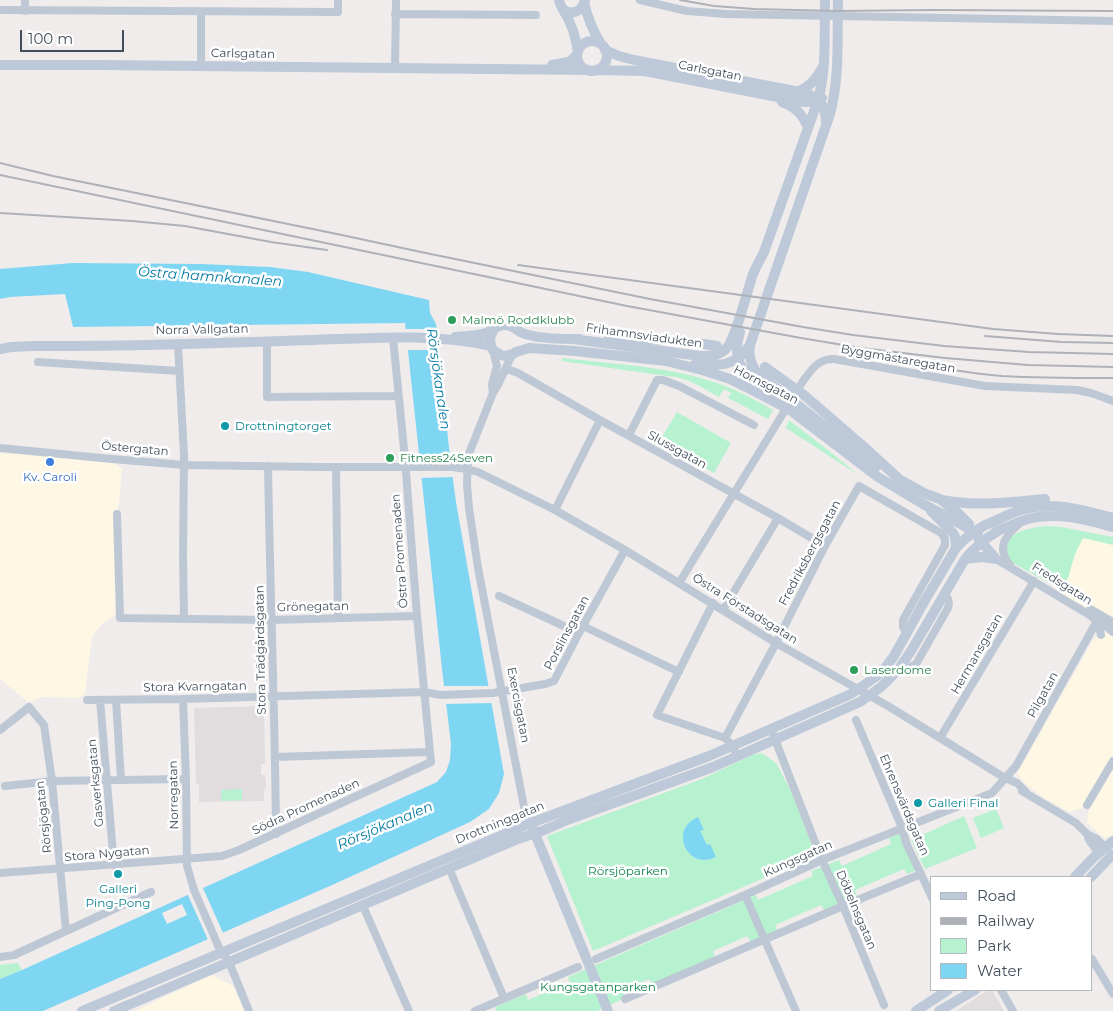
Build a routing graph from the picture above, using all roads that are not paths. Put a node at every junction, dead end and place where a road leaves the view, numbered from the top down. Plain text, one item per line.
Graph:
1 (25, 0) edge
2 (338, 0) edge
3 (396, 0) edge
4 (640, 0) edge
5 (825, 1) edge
6 (838, 1) edge
7 (585, 2) edge
8 (561, 4) edge
9 (0, 10) edge
10 (25, 11) junction
11 (201, 12) junction
12 (395, 14) junction
13 (536, 15) dead end
14 (1113, 22) edge
15 (603, 47) junction
16 (577, 53) junction
17 (824, 62) junction
18 (0, 65) edge
19 (201, 66) junction
20 (395, 68) junction
21 (486, 68) junction
22 (592, 70) junction
23 (836, 90) junction
24 (799, 91) junction
25 (768, 95) junction
26 (818, 100) junction
27 (808, 125) junction
28 (826, 126) junction
29 (493, 331) junction
30 (518, 332) junction
31 (399, 338) junction
32 (439, 338) junction
33 (573, 339) junction
34 (267, 341) junction
35 (734, 342) junction
36 (178, 344) junction
37 (750, 345) junction
38 (718, 346) dead end
39 (492, 348) junction
40 (0, 349) edge
41 (514, 353) junction
42 (738, 359) junction
43 (666, 361) junction
44 (38, 362) dead end
45 (765, 367) dead end
46 (504, 370) junction
47 (179, 371) junction
48 (493, 393) junction
49 (398, 396) junction
50 (780, 399) junction
51 (1113, 401) edge
52 (795, 410) junction
53 (600, 420) junction
54 (754, 425) dead end
55 (629, 435) junction
56 (0, 448) edge
57 (184, 465) junction
58 (268, 466) junction
59 (336, 467) junction
60 (405, 467) junction
61 (467, 468) junction
62 (899, 479) junction
63 (734, 494) junction
64 (940, 499) junction
65 (923, 504) junction
66 (555, 510) junction
67 (117, 514) dead end
68 (778, 518) junction
69 (1113, 518) edge
70 (1022, 521) junction
71 (1113, 527) edge
72 (979, 536) junction
73 (969, 543) junction
74 (825, 546) junction
75 (956, 548) junction
76 (625, 550) junction
77 (965, 559) junction
78 (996, 559) junction
79 (1012, 568) junction
80 (1034, 580) junction
81 (679, 583) junction
82 (944, 594) junction
83 (499, 596) dead end
84 (713, 604) junction
85 (1090, 609) dead end
86 (723, 610) junction
87 (417, 616) junction
88 (338, 618) junction
89 (1085, 618) dead end
90 (184, 619) junction
91 (271, 620) junction
92 (1097, 622) junction
93 (1113, 622) edge
94 (581, 630) junction
95 (922, 632) junction
96 (1113, 632) edge
97 (907, 634) junction
98 (1101, 635) dead end
99 (776, 643) junction
100 (898, 670) junction
101 (679, 672) junction
102 (858, 690) junction
103 (424, 692) junction
104 (503, 692) junction
105 (869, 696) junction
106 (272, 697) junction
107 (183, 699) junction
108 (87, 700) dead end
109 (100, 700) junction
110 (116, 700) junction
111 (856, 720) dead end
112 (771, 729) junction
113 (0, 730) edge
114 (724, 738) junction
115 (940, 738) junction
116 (776, 740) junction
117 (735, 751) junction
118 (430, 752) junction
119 (275, 757) junction
120 (1113, 761) edge
121 (430, 762) joint
122 (1006, 778) junction
123 (186, 779) junction
124 (107, 780) junction
125 (121, 780) junction
126 (52, 781) junction
127 (5, 786) dead end
128 (1087, 805) dead end
129 (531, 823) junction
130 (902, 828) junction
131 (276, 834) junction
132 (535, 834) junction
133 (1108, 852) edge
134 (187, 859) junction
135 (822, 860) junction
136 (114, 865) junction
137 (449, 868) junction
138 (61, 870) junction
139 (0, 873) edge
140 (921, 874) junction
141 (1076, 876) edge
142 (1092, 876) edge
143 (150, 892) dead end
144 (930, 894) edge
145 (745, 896) junction
146 (363, 906) junction
147 (843, 906) junction
148 (66, 931) junction
149 (765, 940) junction
150 (222, 952) junction
151 (0, 957) edge
152 (596, 958) dead end
153 (1093, 961) edge
154 (229, 962) junction
155 (578, 967) dead end
156 (946, 991) edge
157 (973, 991) edge
158 (1002, 991) edge
159 (1113, 994) edge
160 (504, 998) junction
161 (625, 999) dead end
162 (884, 1005) dead end
163 (82, 1011) edge
164 (114, 1011) edge
165 (249, 1011) edge
166 (409, 1011) edge
167 (474, 1011) edge
168 (608, 1011) edge
169 (796, 1011) edge
170 (916, 1011) edge
171 (938, 1011) edge
172 (1013, 1011) edge

1 - 10 street
2 - 11 street
3 - 12 street
4 - 14 street
5 - 17 main road
6 - 23 main road
7 - 8 main road
7 - 15 main road
8 - 16 main road
9 - 10 street
10 - 11 street
11 - 19 street
12 - 13 street
12 - 20 street
15 - 16 main road
15 - 22 main road
15 - 24 main road, Carlsgatan
16 - 21 main road, Carlsgatan
16 - 22 main road
17 - 24 main road
17 - 26 main road
18 - 19 main road, Carlsgatan
19 - 20 main road, Carlsgatan
20 - 21 main road, Carlsgatan
21 - 22 main road, Carlsgatan
22 - 25 main road, Carlsgatan
23 - 26 main road, Carlsgatan
23 - 28 main road
24 - 26 main road, Carlsgatan
25 - 26 main road, Carlsgatan
25 - 27 main road
26 - 27 main road
26 - 28 main road
27 - 35 main road
28 - 37 main road
29 - 30 main road
29 - 32 main road
29 - 39 main road
30 - 33 main road
30 - 41 main road
31 - 32 main road, Norra Vallgatan
31 - 34 main road, Norra Vallgatan
31 - 49 street, Östra Promenaden
32 - 39 main road, Hornsgatan
33 - 35 main road, Frihamnsviadukten
33 - 38 main road
34 - 36 main road, Norra Vallgatan
34 - 49 street
35 - 42 main road
36 - 40 main road, Norra Vallgatan
36 - 47 street
37 - 42 main road
37 - 50 main road
39 - 41 main road, Hornsgatan
39 - 48 street, Exercisgatan
41 - 43 main road, Hornsgatan
41 - 46 street, Exercisgatan
42 - 43 main road, Frihamnsviadukten
42 - 50 main road
43 - 50 main road, Hornsgatan
44 - 47 street
45 - 62 main road, Hornsgatan
46 - 48 street, Exercisgatan
46 - 53 street, Slussgatan
47 - 57 street
48 - 61 street, Exercisgatan
49 - 60 street, Östra Promenaden
50 - 52 main road, Hornsgatan
51 - 63 street, Byggmästaregatan
52 - 62 main road
52 - 65 main road, Hornsgatan
53 - 55 street, Slussgatan
53 - 66 street
54 - 55 street
55 - 63 street, Slussgatan
56 - 57 street, Östergatan
57 - 58 street, Östergatan
57 - 90 street
58 - 59 street, Östergatan
58 - 91 street, Stora Trädgårdsgatan
59 - 60 street, Östra Förstadsgatan
59 - 88 street
60 - 61 street, Östra Förstadsgatan
60 - 87 street, Östra Promenaden
61 - 66 street, Östra Förstadsgatan
61 - 104 street, Exercisgatan
62 - 64 main road, Hornsgatan
63 - 68 street, Slussgatan
63 - 81 street, Byggmästaregatan
64 - 69 main road
64 - 72 main road, Hornsgatan
65 - 72 main road, Hornsgatan
65 - 75 main road
66 - 76 street, Östra Förstadsgatan
67 - 90 street, Grönegatan
68 - 74 street, Slussgatan
68 - 86 street
69 - 72 main road
70 - 71 main road
70 - 72 main road, Drottninggatan
70 - 79 street
72 - 73 main road
72 - 75 main road
72 - 77 main road, Drottninggatan
72 - 78 main road
73 - 75 main road
73 - 95 main road
74 - 97 street, Fredriksbergsgatan
74 - 99 street, Fredriksbergsgatan
75 - 97 main road, Drottninggatan
76 - 81 street, Östra Förstadsgatan
76 - 94 street, Porslinsgatan
77 - 78 main road
77 - 82 main road, Drottninggatan
78 - 79 street, Fredsgatan
79 - 80 street, Fredsgatan
80 - 92 street, Fredsgatan
80 - 115 street, Hermansgatan
81 - 84 street, Östra Förstadsgatan
82 - 95 main road, Drottninggatan
82 - 100 street, Drottninggatan
83 - 94 street
84 - 86 street, Östra Förstadsgatan
84 - 101 street
85 - 93 street
86 - 99 street, Östra Förstadsgatan
87 - 88 street, Grönegatan
87 - 103 street, Östra Promenaden
88 - 91 street, Grönegatan
89 - 92 street
90 - 91 street, Grönegatan
91 - 106 street, Stora Trädgårdsgatan
92 - 96 street, Fredsgatan
92 - 98 street
92 - 122 street, Pilgatan
94 - 101 street
94 - 104 street, Porslinsgatan
95 - 100 main road, Drottninggatan
97 - 102 main road, Drottninggatan
99 - 102 street, Östra Förstadsgatan
99 - 114 street, Fredriksbergsgatan
100 - 105 main road, Drottninggatan
101 - 114 street
102 - 105 street, Östra Förstadsgatan
102 - 112 main road, Drottninggatan
103 - 104 street, Stora Kvarngatan
103 - 106 street, Stora Kvarngatan
103 - 118 street, Östra Promenaden
104 - 129 street, Exercisgatan
105 - 115 street, Östra Förstadsgatan
105 - 116 main road, Drottninggatan
106 - 107 street, Stora Kvarngatan
106 - 119 street, Stora Trädgårdsgatan
107 - 110 street, Stora Kvarngatan
107 - 123 street, Norregatan
108 - 109 street, Stora Kvarngatan
109 - 110 street, Stora Kvarngatan
109 - 124 street, Gasverksgatan
110 - 125 street, Gasverksgatan
111 - 130 street, Ehrensvärdsgatan
112 - 116 street, Döbelnsgatan
112 - 117 main road, Drottninggatan
113 - 126 street, Rörsjögatan
114 - 117 street
115 - 122 street, Östra Förstadsgatan
116 - 117 main road, Drottninggatan
116 - 135 street, Döbelnsgatan
117 - 129 main road, Drottninggatan
117 - 132 main road, Drottninggatan
118 - 119 street
118 - 121 street, Östra Promenaden
119 - 131 street, Stora Trädgårdsgatan
120 - 128 street
121 - 131 street, Södra Promenaden
122 - 130 street, Kungsgatan
122 - 133 street, Östra Förstadsgatan
123 - 125 street, Gasverksgatan
123 - 134 street, Norregatan
124 - 125 street
124 - 126 street
124 - 136 street, Gasverksgatan
126 - 127 street
126 - 138 street, Rörsjögatan
129 - 132 main road, Exercisgatan
129 - 150 main road, Drottninggatan
130 - 135 street, Kungsgatan
130 - 140 street, Ehrensvärdsgatan
131 - 134 street, Södra Promenaden
132 - 137 main road, Drottninggatan
132 - 168 main road, Exercisgatan
133 - 141 main road
133 - 142 main road
134 - 136 street, Stora Nygatan
134 - 150 street, Norregatan
135 - 145 street, Kungsgatan
135 - 147 street, Döbelnsgatan
136 - 138 street, Stora Nygatan
137 - 146 main road, Drottninggatan
137 - 160 street
138 - 139 street, Stora Nygatan
138 - 148 street, Rörsjögatan
140 - 144 street, Ehrensvärdsgatan
140 - 147 street
143 - 148 street
145 - 149 street
145 - 152 street, Kungsgatan
146 - 154 main road, Drottninggatan
146 - 166 street
147 - 149 street
147 - 162 street, Döbelnsgatan
148 - 151 street
149 - 161 street
149 - 169 street
150 - 154 street, Norregatan
150 - 163 main road, Drottninggatan
153 - 159 street
154 - 164 main road, Drottninggatan
154 - 165 street, Norregatan
155 - 160 street
156 - 170 main road
157 - 171 main road
158 - 172 street
160 - 167 street

